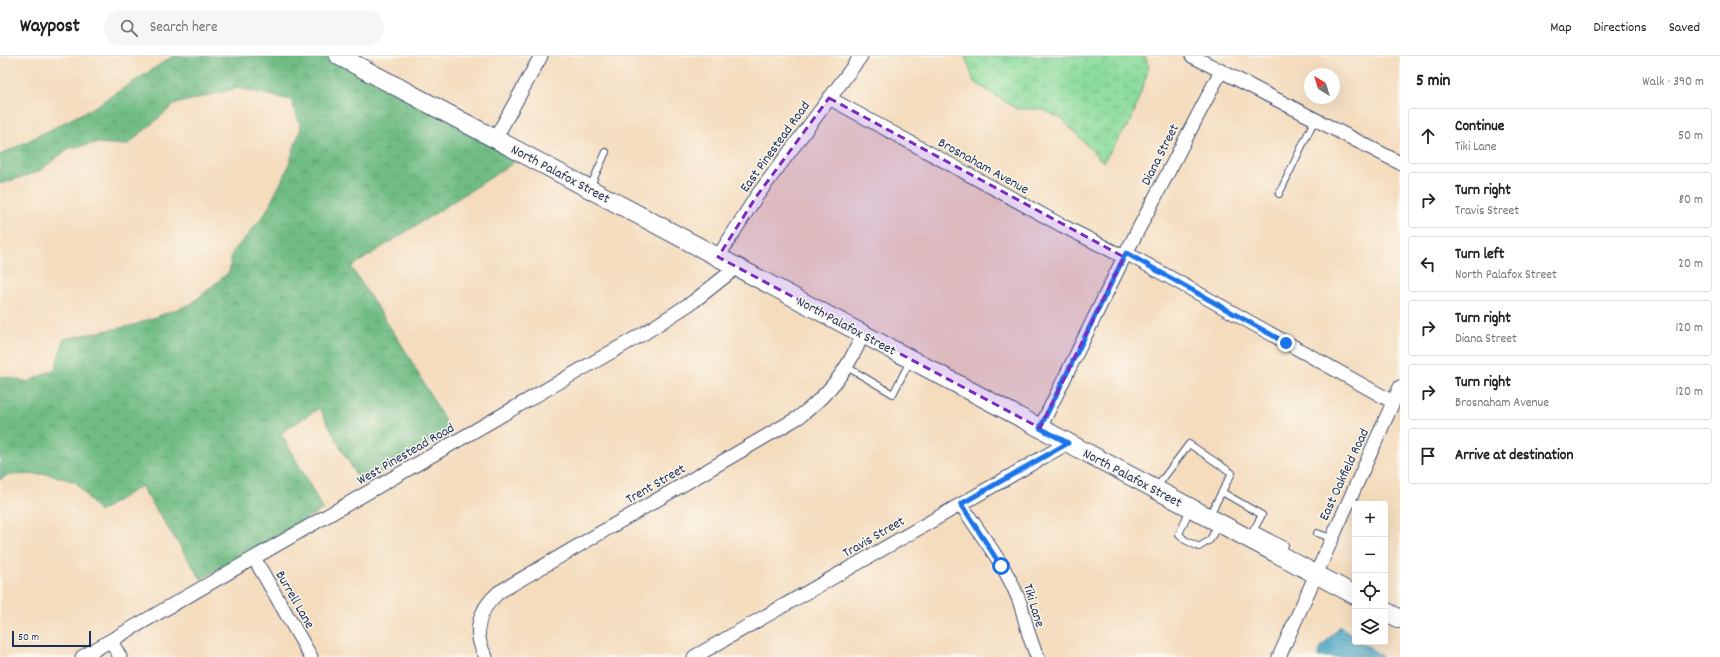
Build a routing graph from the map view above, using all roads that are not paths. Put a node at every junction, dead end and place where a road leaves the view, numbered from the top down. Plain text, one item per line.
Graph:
1 (339, 56) edge
2 (541, 56) edge
3 (861, 56) edge
4 (1192, 56) edge
5 (1221, 71) junction
6 (829, 98) junction
7 (1315, 119) junction
8 (495, 139) junction
9 (606, 152) dead end
10 (1400, 163) edge
11 (590, 189) junction
12 (1279, 194) dead end
13 (1125, 255) junction
14 (718, 257) junction
15 (737, 267) junction
16 (863, 333) junction
17 (911, 358) junction
18 (847, 367) junction
19 (1400, 387) edge
20 (1393, 402) junction
21 (1040, 428) junction
22 (1068, 443) junction
23 (1155, 489) junction
24 (1222, 492) junction
25 (961, 504) junction
26 (1191, 508) junction
27 (1214, 520) junction
28 (1318, 533) dead end
29 (1251, 534) junction
30 (1331, 538) junction
31 (254, 558) junction
32 (1316, 574) junction
33 (1352, 593) edge
34 (1388, 613) edge
35 (1400, 619) edge
36 (111, 641) junction
37 (82, 657) edge
38 (120, 657) edge
39 (311, 657) edge
40 (486, 657) edge
41 (694, 657) edge
42 (1038, 657) edge
43 (1279, 657) edge

1 - 8 main road, North Palafox Street
2 - 8 street
3 - 6 street, East Pinestead Road
4 - 5 street
5 - 7 street
5 - 13 street, Diana Street
6 - 13 street, Brosnaham Avenue
6 - 14 street, East Pinestead Road
7 - 10 street
7 - 12 lane
8 - 11 main road, North Palafox Street
9 - 11 lane
11 - 14 main road, North Palafox Street
13 - 20 street, Brosnaham Avenue
13 - 21 street, Diana Street
14 - 15 main road, North Palafox Street
15 - 16 main road, North Palafox Street
15 - 31 street, West Pinestead Road
16 - 17 main road, North Palafox Street
16 - 18 street, Trent Street
17 - 18 lane
17 - 21 main road, North Palafox Street
18 - 40 street, Trent Street
19 - 20 street, East Oakfield Road
20 - 30 street, East Oakfield Road
21 - 22 main road, North Palafox Street
22 - 23 main road, North Palafox Street
22 - 25 street, Travis Street
23 - 24 lane
23 - 26 main road, North Palafox Street
24 - 27 lane
24 - 29 lane
25 - 41 street, Travis Street
25 - 42 street, Tiki Lane
26 - 27 main road, North Palafox Street
26 - 27 lane
27 - 29 main road, North Palafox Street
28 - 30 lane
29 - 32 main road, North Palafox Street
30 - 32 street, East Oakfield Road
31 - 36 street, West Pinestead Road
31 - 39 street, Burrell Lane
32 - 33 main road, North Palafox Street
32 - 43 street, East Oakfield Road
34 - 35 main road
36 - 37 street, West Pinestead Road
36 - 38 street

